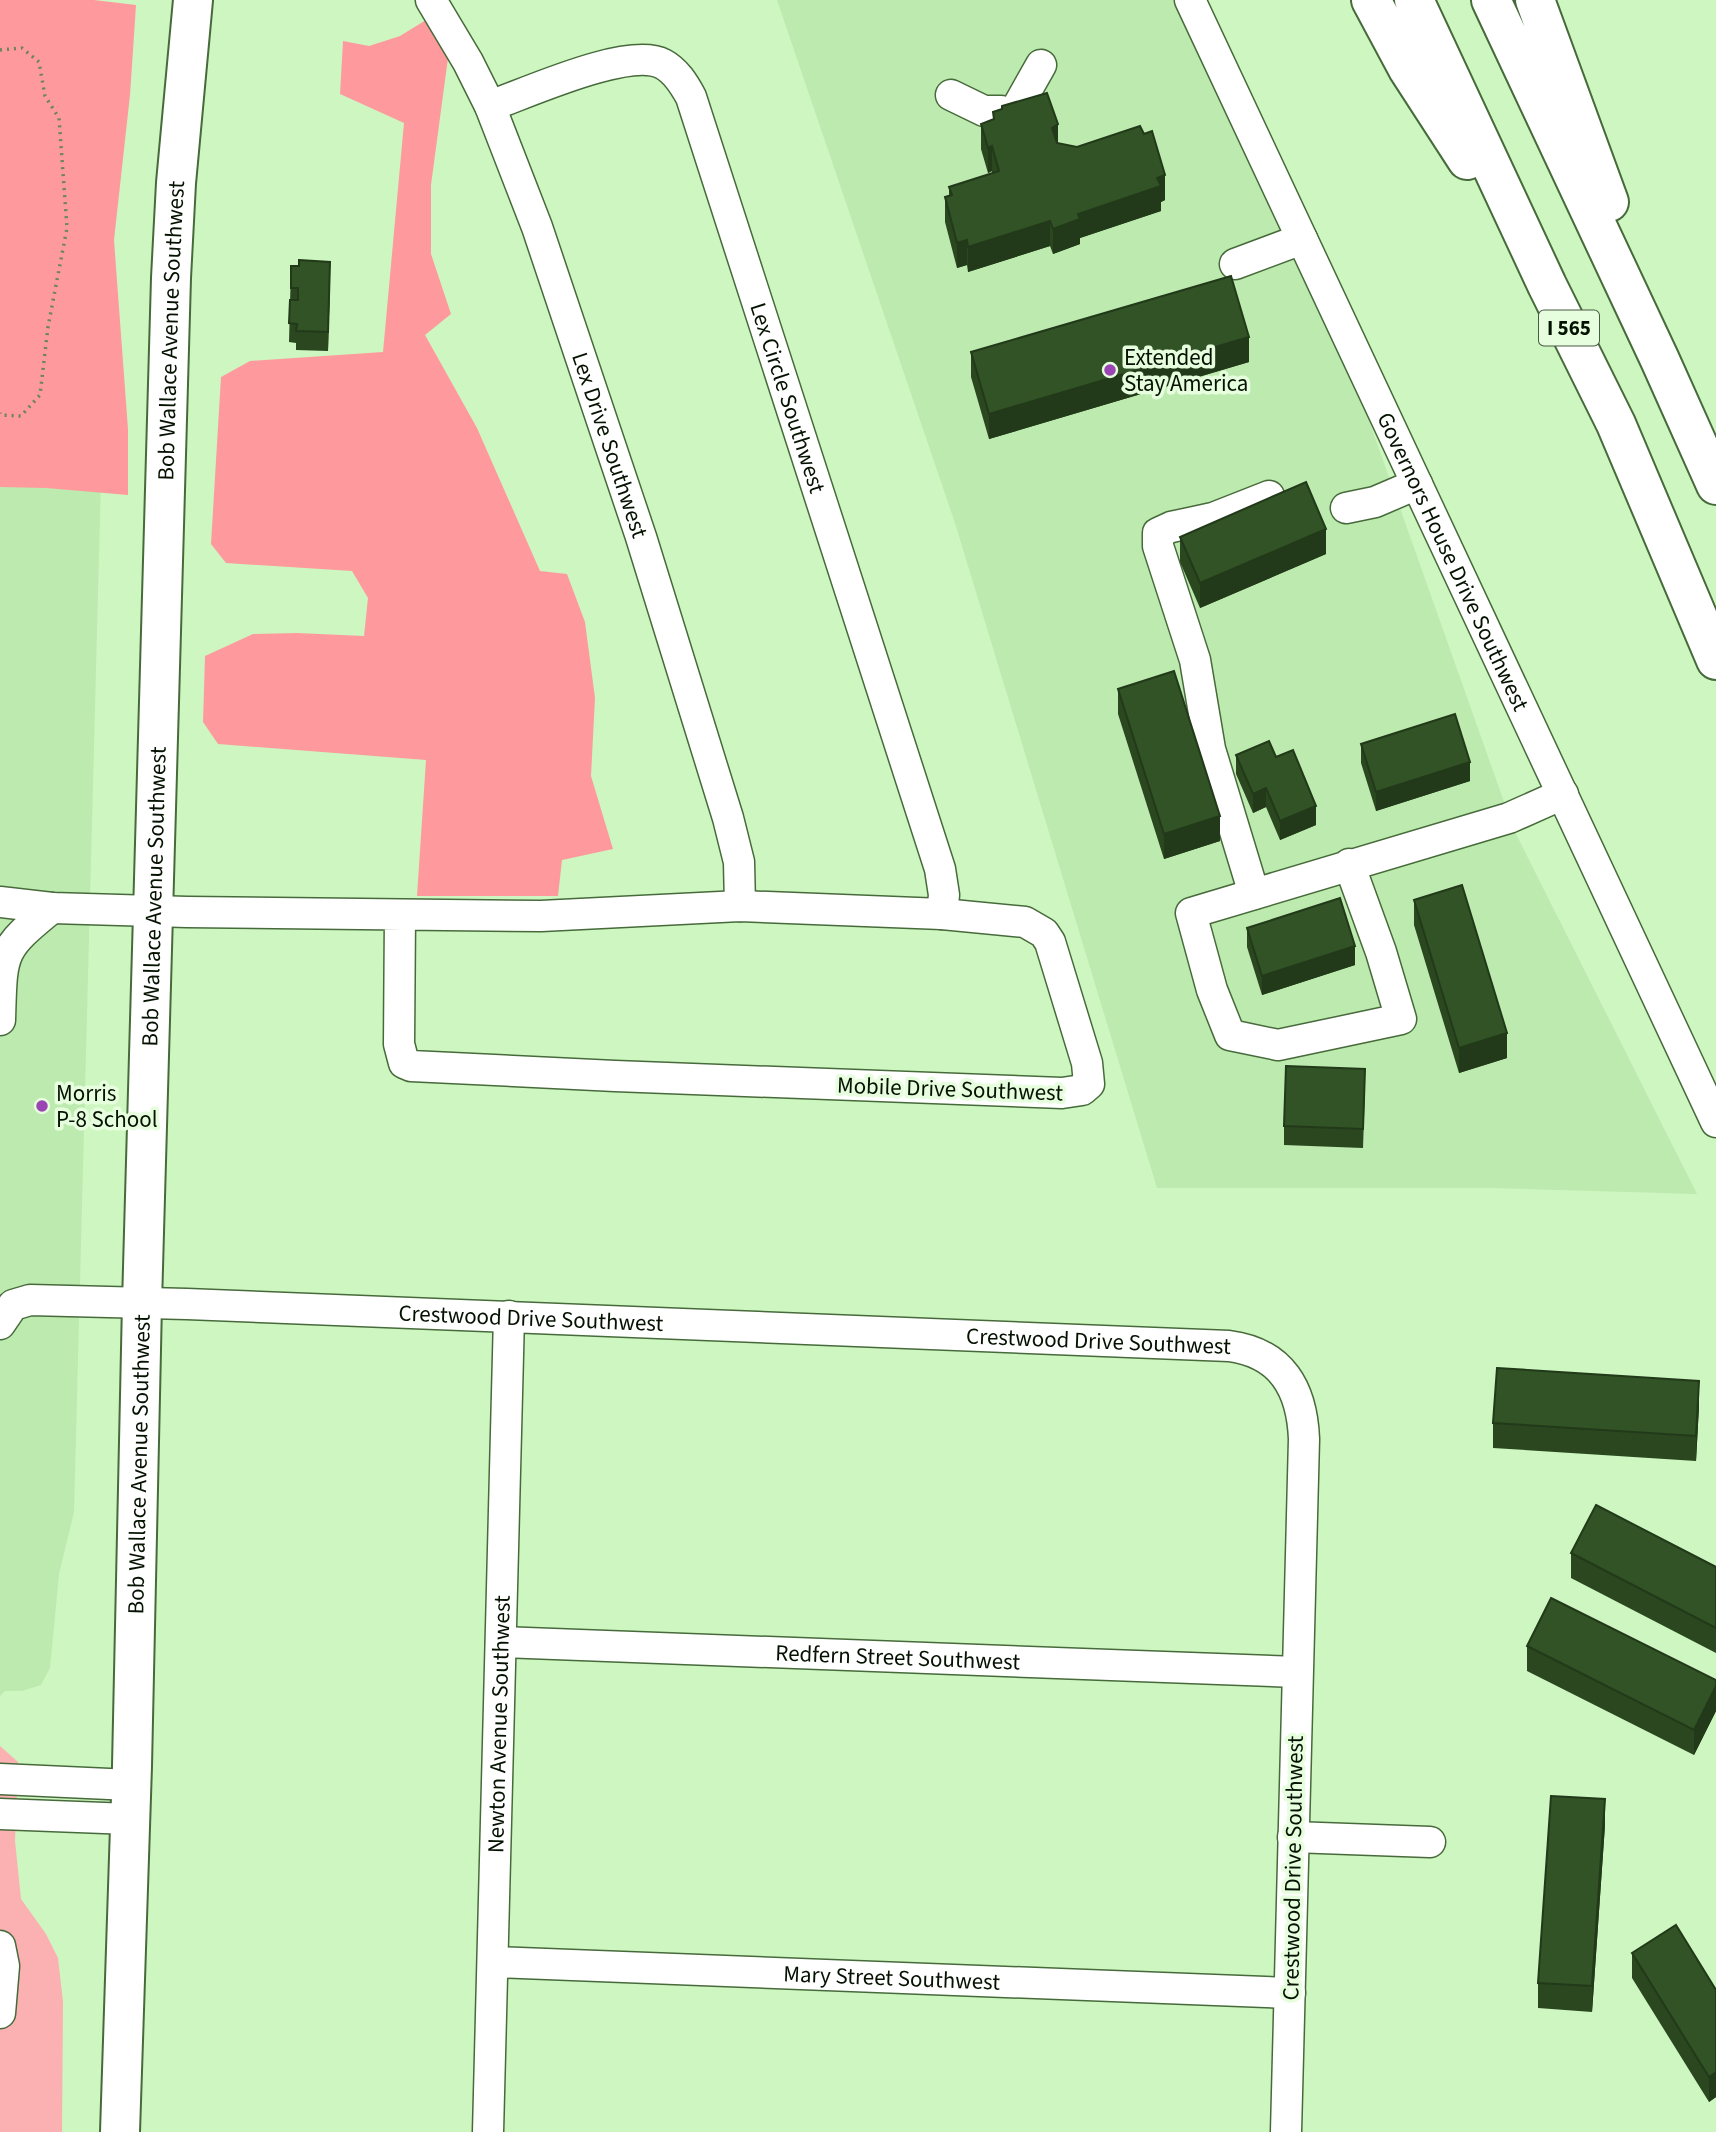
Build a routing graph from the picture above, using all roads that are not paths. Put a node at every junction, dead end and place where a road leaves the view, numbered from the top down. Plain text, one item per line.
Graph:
1 (193, 0) edge
2 (431, 0) edge
3 (1190, 0) edge
4 (1371, 0) edge
5 (1414, 0) edge
6 (1491, 0) edge
7 (1535, 0) edge
8 (1041, 65) dead end
9 (951, 95) dead end
10 (490, 106) junction
11 (1302, 239) junction
12 (1235, 264) dead end
13 (1547, 285) junction
14 (1660, 360) junction
15 (1417, 484) junction
16 (1716, 485) edge
17 (1269, 496) edge
18 (1346, 508) dead end
19 (1716, 660) edge
20 (1563, 794) junction
21 (1349, 864) junction
22 (1254, 894) junction
23 (0, 902) edge
24 (740, 906) junction
25 (52, 908) junction
26 (154, 911) junction
27 (943, 914) junction
28 (400, 915) junction
29 (2, 944) edge
30 (0, 1020) edge
31 (1716, 1122) edge
32 (142, 1303) junction
33 (509, 1316) junction
34 (0, 1324) edge
35 (500, 1642) junction
36 (1297, 1672) junction
37 (0, 1779) edge
38 (36, 1780) junction
39 (131, 1802) junction
40 (0, 1814) edge
41 (34, 1815) junction
42 (1293, 1837) junction
43 (1430, 1842) dead end
44 (0, 1947) edge
45 (493, 1962) junction
46 (1290, 1993) junction
47 (0, 2013) edge
48 (120, 2132) edge
49 (488, 2132) edge
50 (1286, 2132) edge

1 - 26 main road, Bob Wallace Avenue Southwest
2 - 10 street, Lex Drive Southwest
3 - 11 street, Governors House Drive Southwest
4 - 13 main road
5 - 13 main road, I 565
6 - 14 main road
7 - 14 main road
8 - 9 street
10 - 24 street, Lex Drive Southwest
10 - 27 street, Lex Circle Southwest
11 - 12 street
11 - 15 street, Governors House Drive Southwest
13 - 19 main road, I 565
14 - 16 main road
15 - 18 street
15 - 20 street, Governors House Drive Southwest
17 - 22 street
20 - 21 street
20 - 31 street, Governors House Drive Southwest
21 - 22 street
21 - 22 street
23 - 25 street, Mobile Drive Southwest
24 - 27 street, Mobile Drive Southwest
24 - 28 street, Mobile Drive Southwest
25 - 26 street, Mobile Drive Southwest
25 - 29 street
26 - 28 street, Mobile Drive Southwest
26 - 32 main road, Bob Wallace Avenue Southwest
27 - 28 street, Mobile Drive Southwest
29 - 30 street
32 - 33 street, Crestwood Drive Southwest
32 - 34 street, Crestwood Drive Southwest
32 - 39 main road, Bob Wallace Avenue Southwest
33 - 35 street, Newton Avenue Southwest
33 - 36 street, Crestwood Drive Southwest
35 - 36 street, Redfern Street Southwest
35 - 45 street, Newton Avenue Southwest
36 - 42 street, Crestwood Drive Southwest
37 - 38 street
38 - 39 street
38 - 41 street
39 - 41 street
39 - 48 main road, Bob Wallace Avenue Southwest
40 - 41 street
42 - 43 street
42 - 46 street, Crestwood Drive Southwest
44 - 47 street
45 - 46 street, Mary Street Southwest
45 - 49 street, Newton Avenue Southwest
46 - 50 street, Crestwood Drive Southwest

